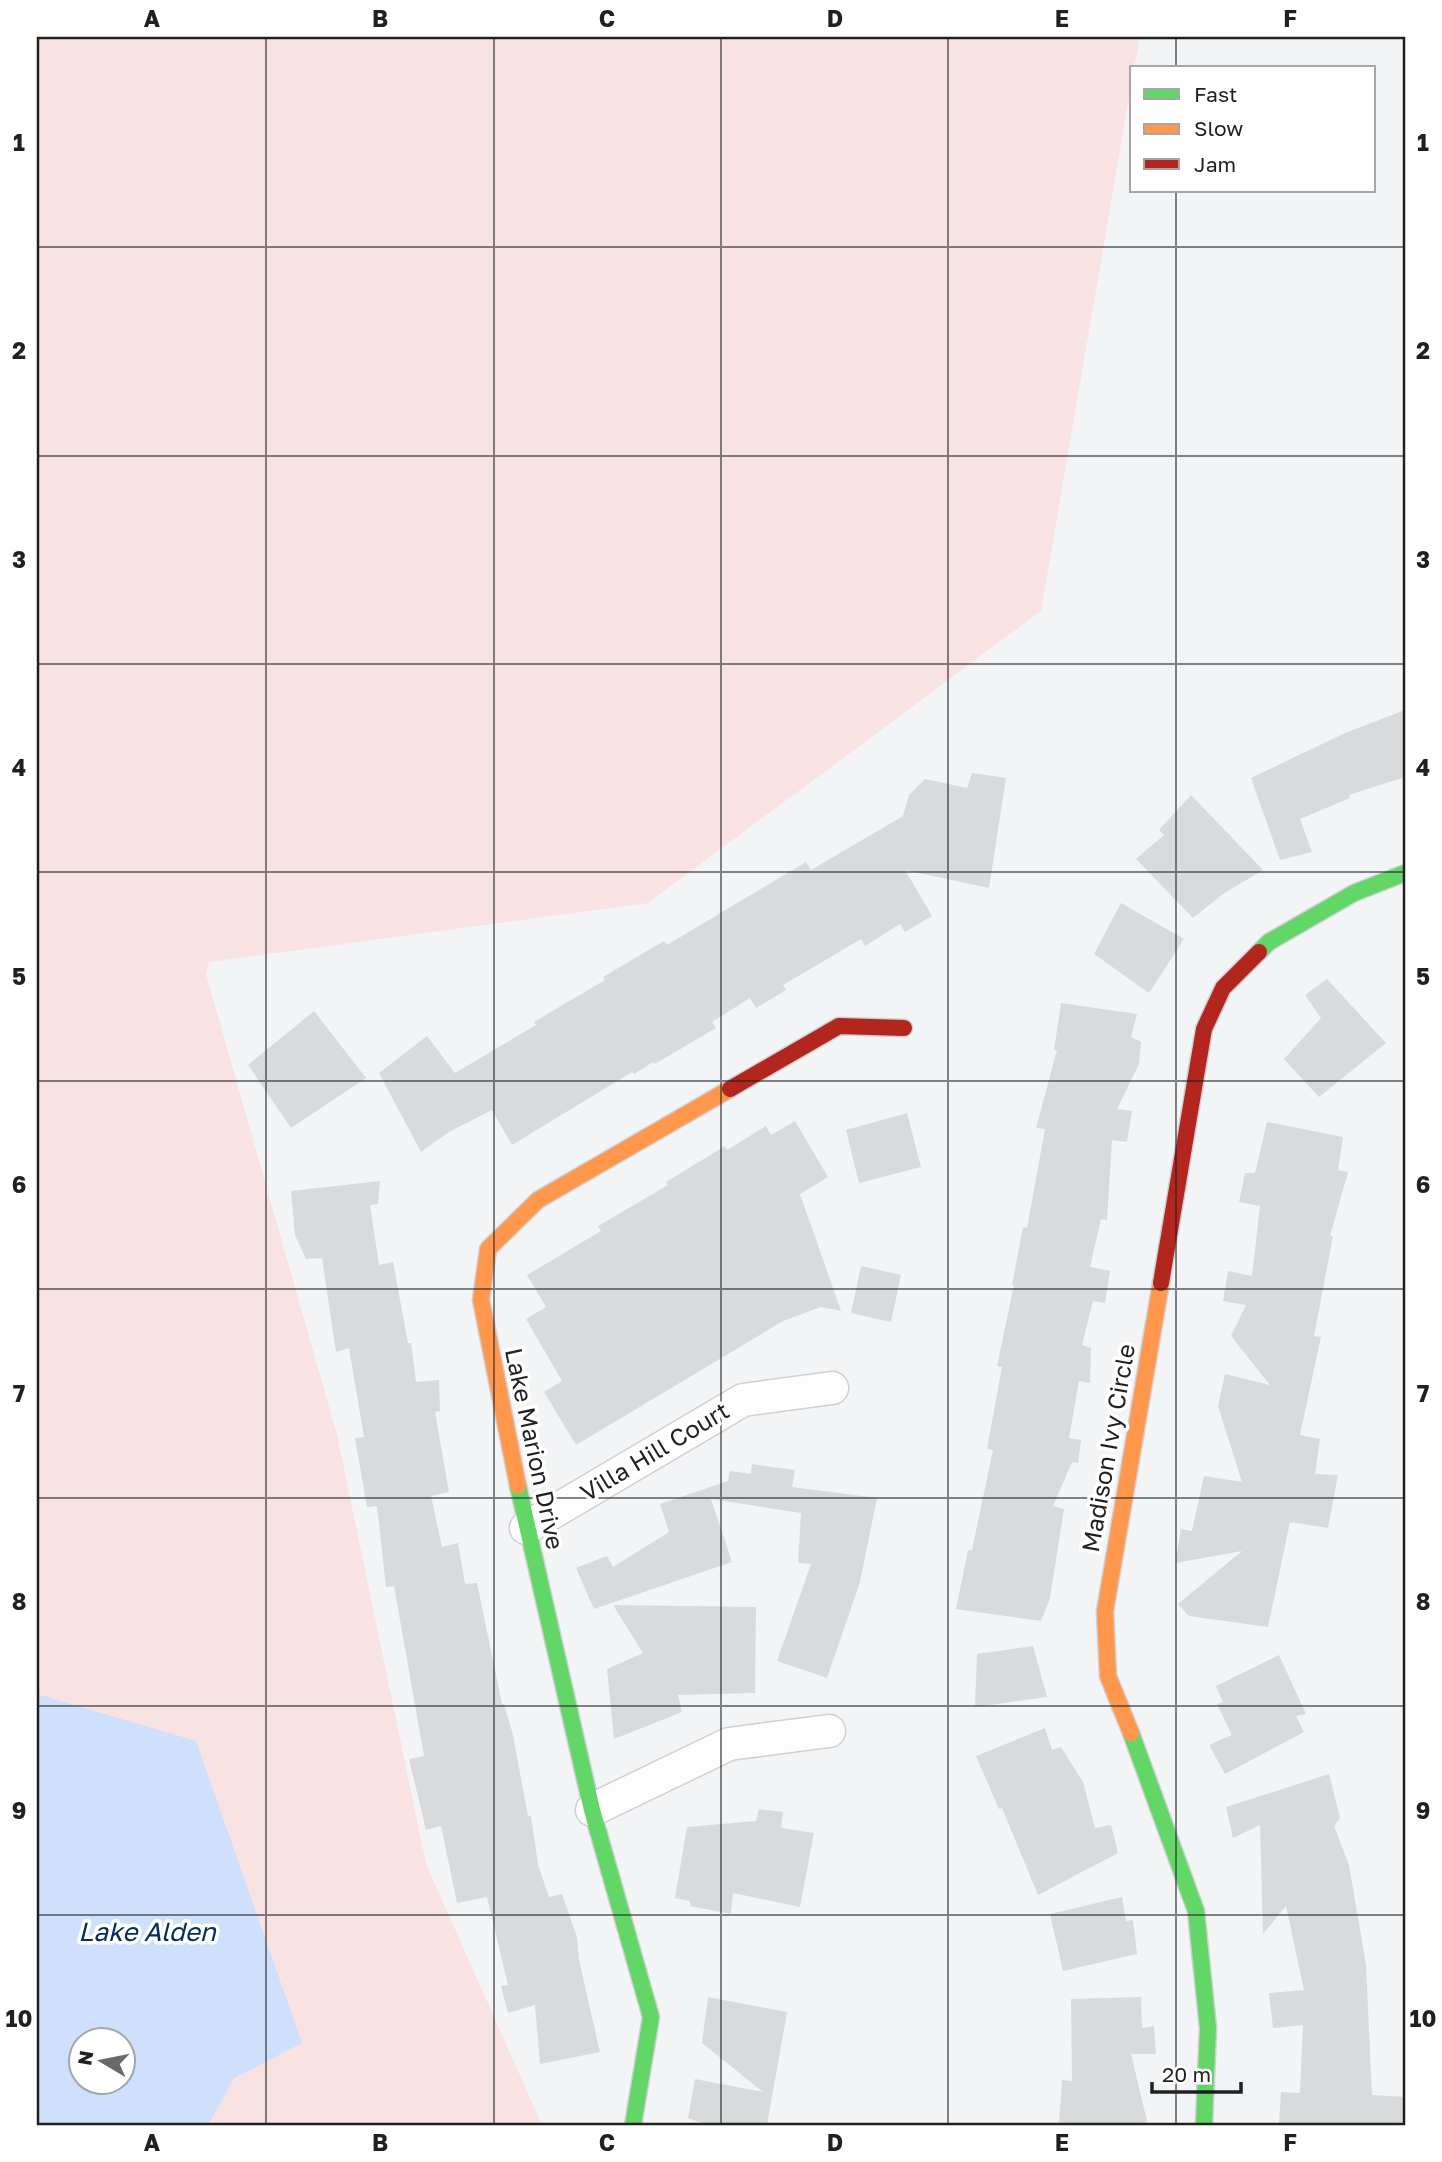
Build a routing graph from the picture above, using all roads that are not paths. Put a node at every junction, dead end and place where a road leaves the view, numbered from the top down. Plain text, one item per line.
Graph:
1 (1405, 873) edge
2 (904, 1028) dead end
3 (832, 1388) dead end
4 (526, 1528) junction
5 (829, 1731) dead end
6 (592, 1810) junction
7 (633, 2125) edge
8 (1205, 2125) edge

1 - 8 street, Madison Ivy Circle
2 - 4 street, Lake Marion Drive
3 - 4 street, Villa Hill Court
4 - 6 street, Lake Marion Drive
5 - 6 street
6 - 7 street, Lake Marion Drive

